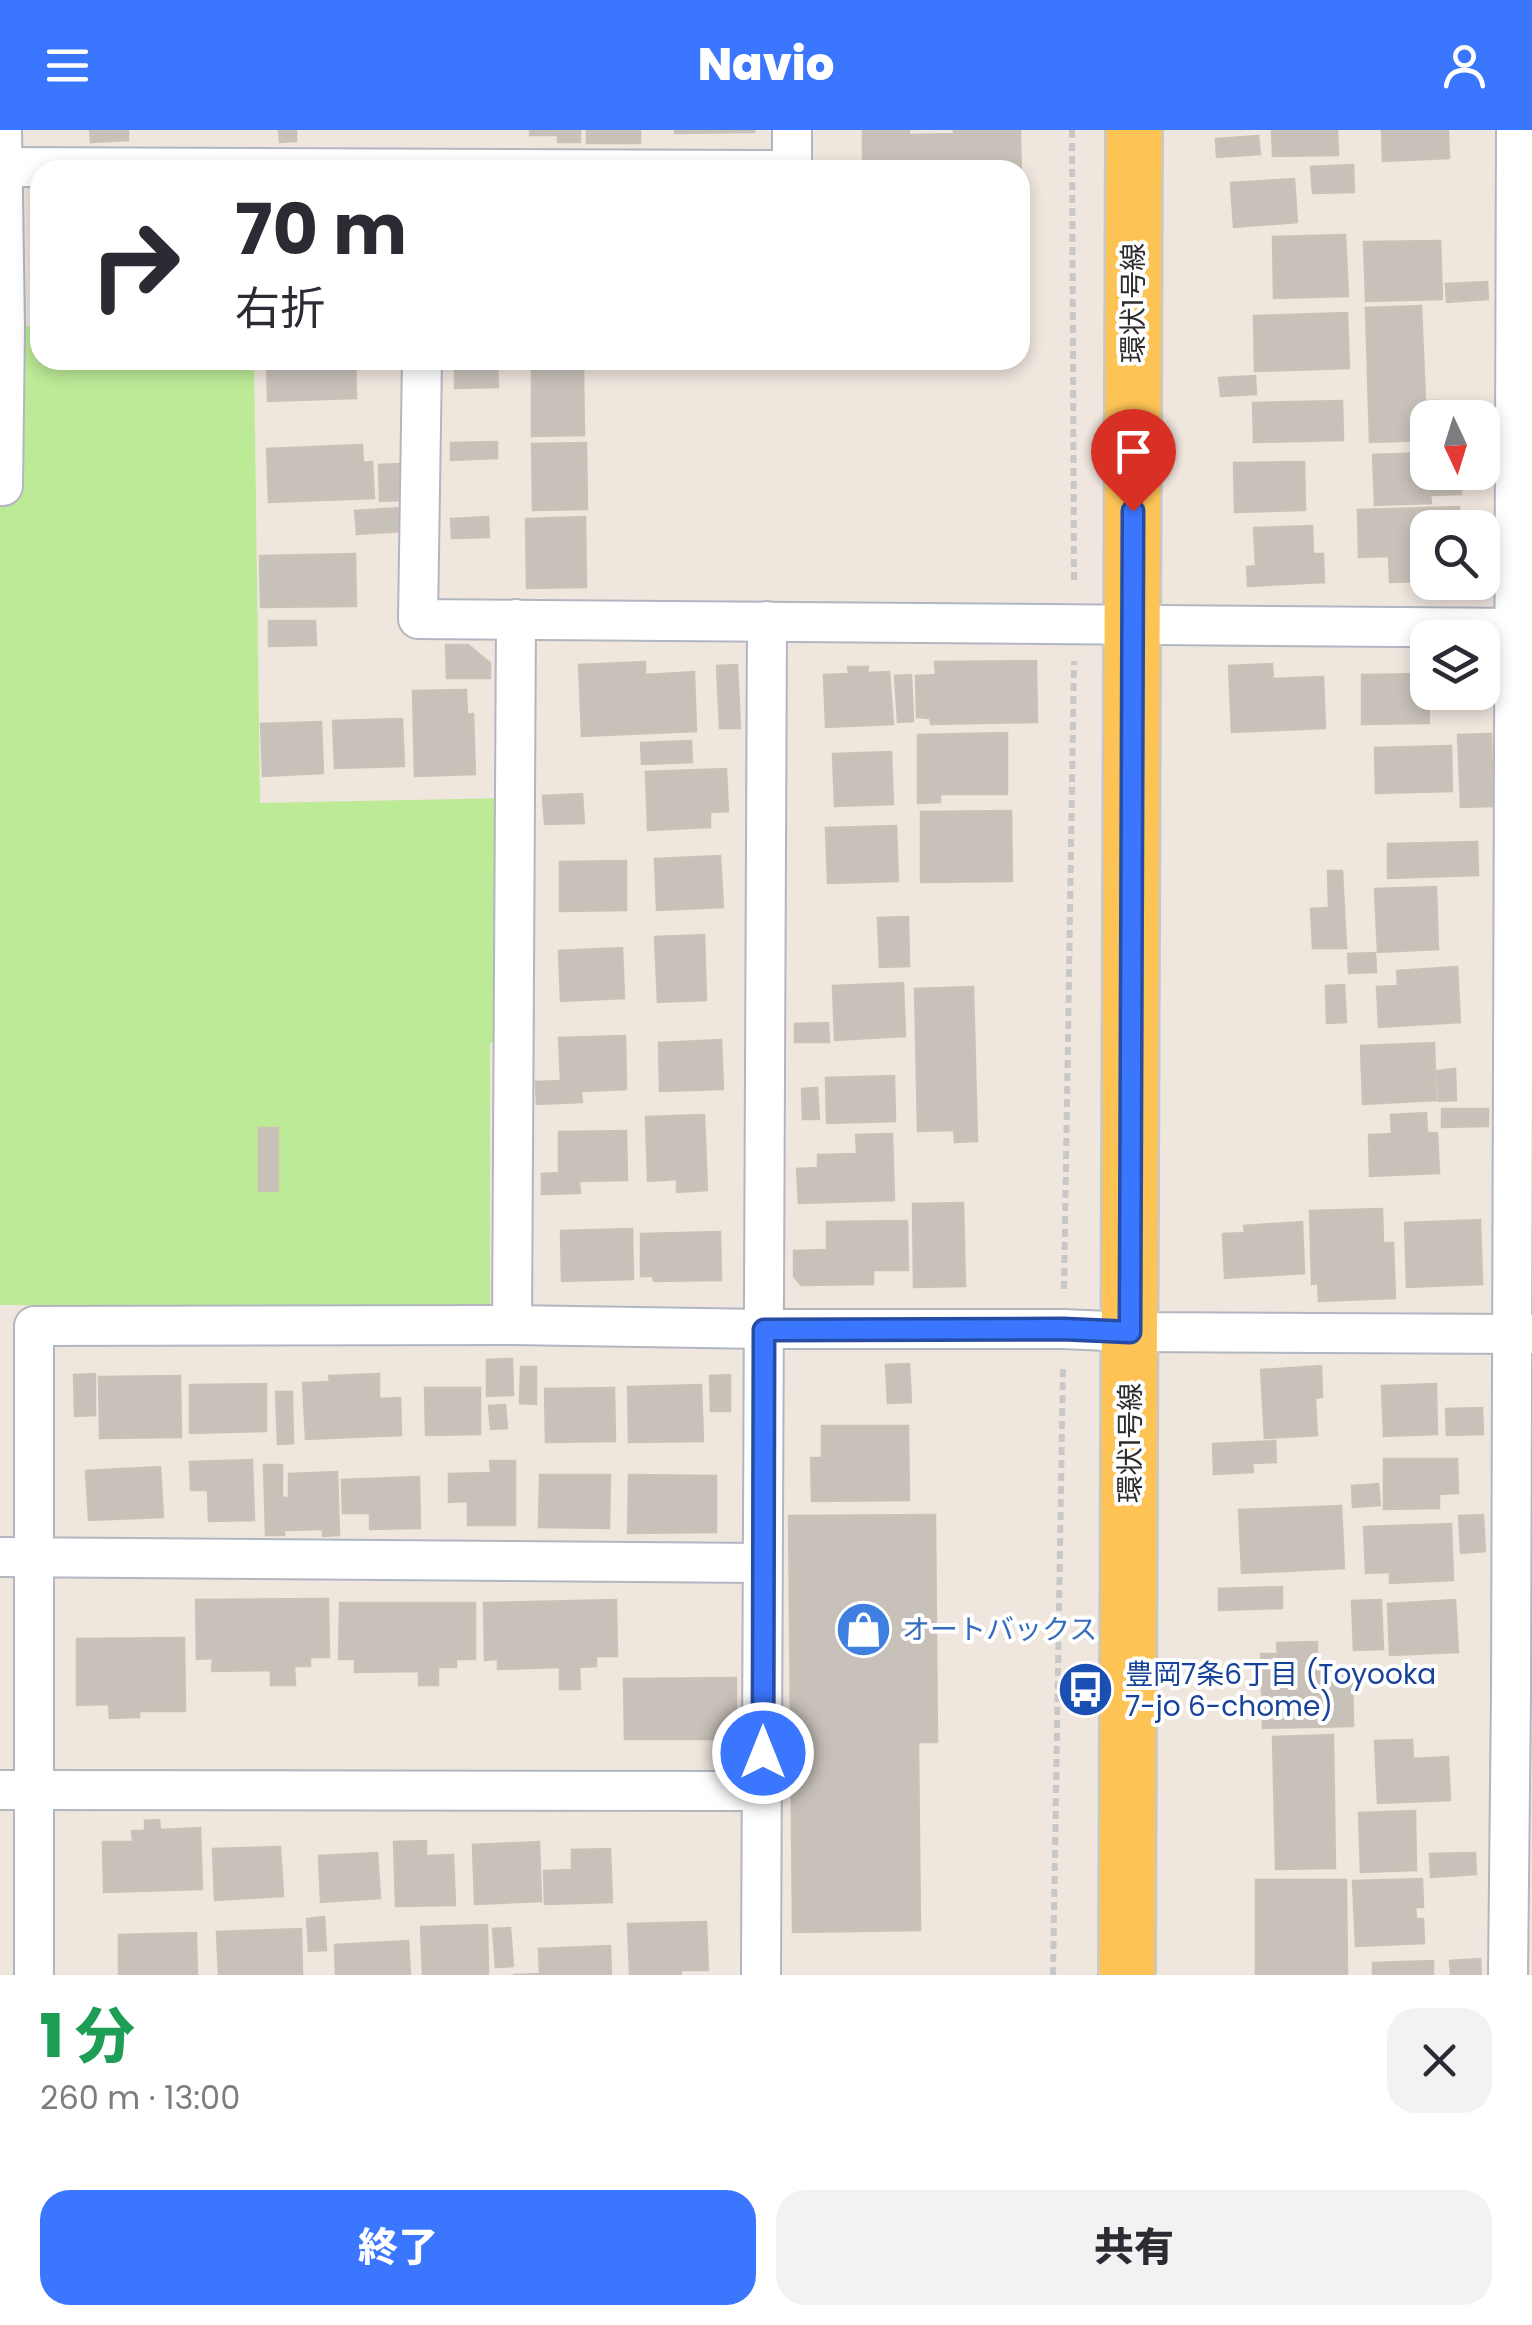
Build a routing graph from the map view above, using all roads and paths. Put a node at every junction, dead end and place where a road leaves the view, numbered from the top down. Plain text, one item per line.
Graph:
1 (792, 130) edge
2 (1072, 130) edge
3 (1134, 130) edge
4 (1516, 130) edge
5 (2, 148) edge
6 (433, 160) edge
7 (792, 160) edge
8 (1523, 276) edge
9 (422, 370) edge
10 (0, 486) edge
11 (516, 619) junction
12 (768, 621) junction
13 (1075, 626) junction
14 (1133, 626) junction
15 (1523, 628) edge
16 (1522, 980) edge
17 (512, 1325) junction
18 (1063, 1329) junction
19 (764, 1330) junction
20 (1130, 1332) junction
21 (1521, 1334) edge
22 (16, 1558) edge
23 (762, 1563) junction
24 (1521, 1694) edge
25 (18, 1790) edge
26 (763, 1791) junction
27 (34, 1975) edge
28 (761, 1975) edge
29 (1053, 1975) edge
30 (1127, 1975) edge
31 (1508, 1975) edge

1 - 7 street
2 - 13 path
3 - 14 main road, 環状1号線
4 - 8 street
5 - 6 street
5 - 10 street
8 - 15 street
9 - 11 street
11 - 12 street
11 - 17 street
12 - 13 street
12 - 19 street
13 - 14 street
13 - 18 path
14 - 15 street
14 - 20 main road, 環状1号線
15 - 16 street
16 - 21 street
17 - 19 street
17 - 22 street
18 - 19 street
18 - 20 street
18 - 29 path
19 - 23 street
20 - 21 street
20 - 30 main road, 環状1号線
21 - 24 street
22 - 23 street
22 - 25 street
23 - 26 street
24 - 31 street
25 - 26 street
25 - 27 street
26 - 28 street

